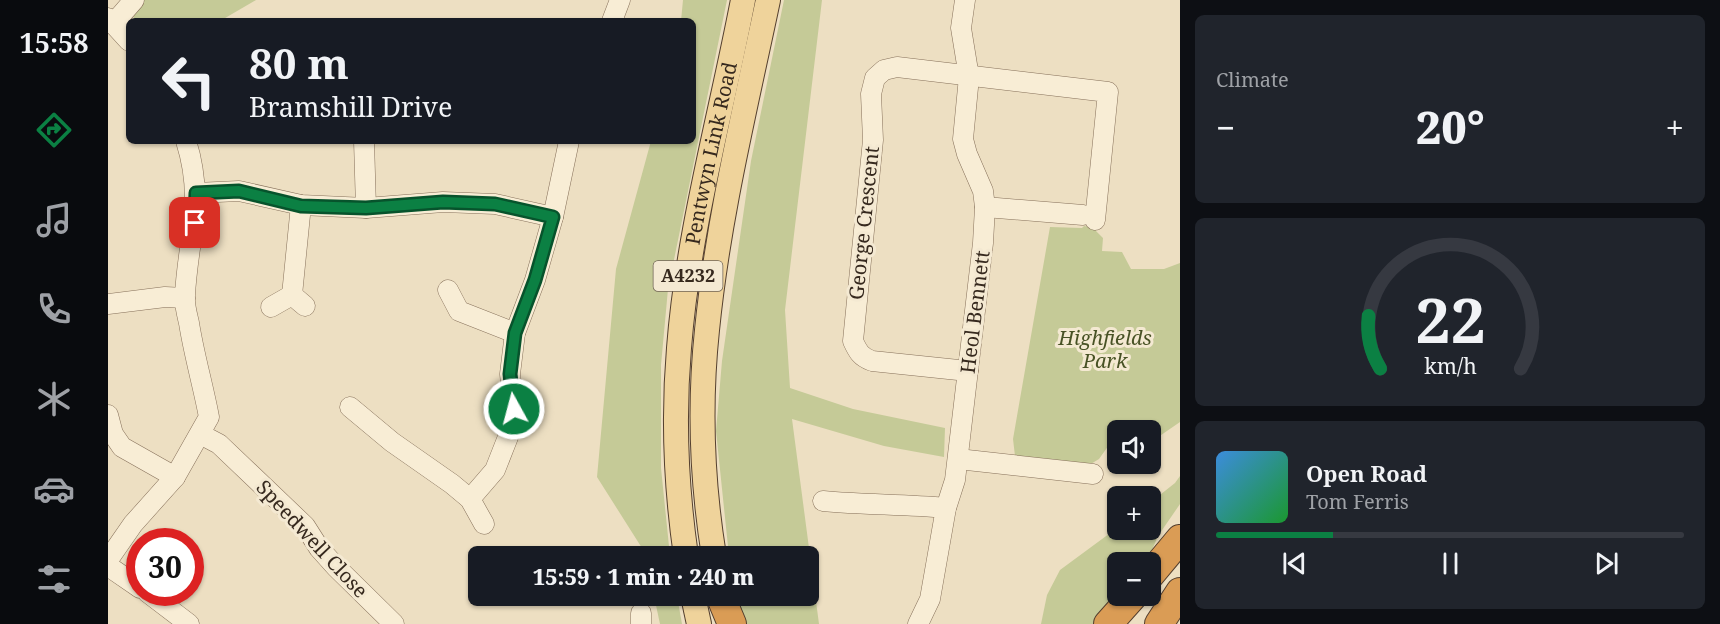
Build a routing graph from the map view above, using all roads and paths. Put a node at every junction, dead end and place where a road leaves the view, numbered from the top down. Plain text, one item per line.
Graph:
1 (134, 0) edge
2 (620, 0) edge
3 (743, 0) edge
4 (768, 0) edge
5 (965, 0) edge
6 (613, 18) edge
7 (111, 21) edge
8 (126, 38) edge
9 (969, 77) junction
10 (187, 144) edge
11 (364, 144) edge
12 (568, 144) edge
13 (196, 193) junction
14 (301, 206) junction
15 (985, 207) junction
16 (366, 208) junction
17 (553, 217) junction
18 (448, 290) dead end
19 (185, 298) junction
20 (108, 304) edge
21 (271, 307) dead end
22 (515, 333) junction
23 (968, 371) junction
24 (350, 407) dead end
25 (108, 416) edge
26 (200, 434) junction
27 (958, 459) junction
28 (1093, 474) dead end
29 (175, 477) junction
30 (470, 499) junction
31 (823, 501) dead end
32 (946, 508) junction
33 (484, 524) dead end
34 (1180, 539) edge
35 (685, 546) edge
36 (713, 546) edge
37 (108, 560) edge
38 (1161, 562) edge
39 (108, 566) edge
40 (126, 578) edge
41 (1180, 592) edge
42 (165, 606) edge
43 (695, 606) edge
44 (1124, 606) edge
45 (189, 624) edge
46 (394, 624) edge
47 (699, 624) edge
48 (918, 624) edge
49 (1108, 624) edge
50 (1159, 624) edge

1 - 7 street
2 - 6 street
3 - 35 main road, Pentwyn Link Road / A4232
4 - 36 main road, Pentwyn Link Road / A4232
5 - 9 street, Heol Bennett
7 - 8 street
9 - 15 street, Heol Bennett
9 - 15 street
9 - 23 street, George Crescent
10 - 13 street
11 - 16 street
12 - 17 street
13 - 14 street
13 - 19 street
14 - 16 street
14 - 21 street
15 - 23 street, Heol Bennett
16 - 17 street
17 - 22 street
18 - 22 street
19 - 20 street
19 - 26 street
22 - 30 street
23 - 27 street, Heol Bennett
24 - 30 street
25 - 29 street
26 - 29 street
26 - 46 street, Speedwell Close
27 - 28 street
27 - 32 street, Heol Bennett
29 - 37 street
30 - 33 street
31 - 32 street
32 - 48 street, Heol Bennett
34 - 38 highway
39 - 40 street
41 - 50 highway
42 - 45 street
43 - 47 main road
44 - 49 highway

